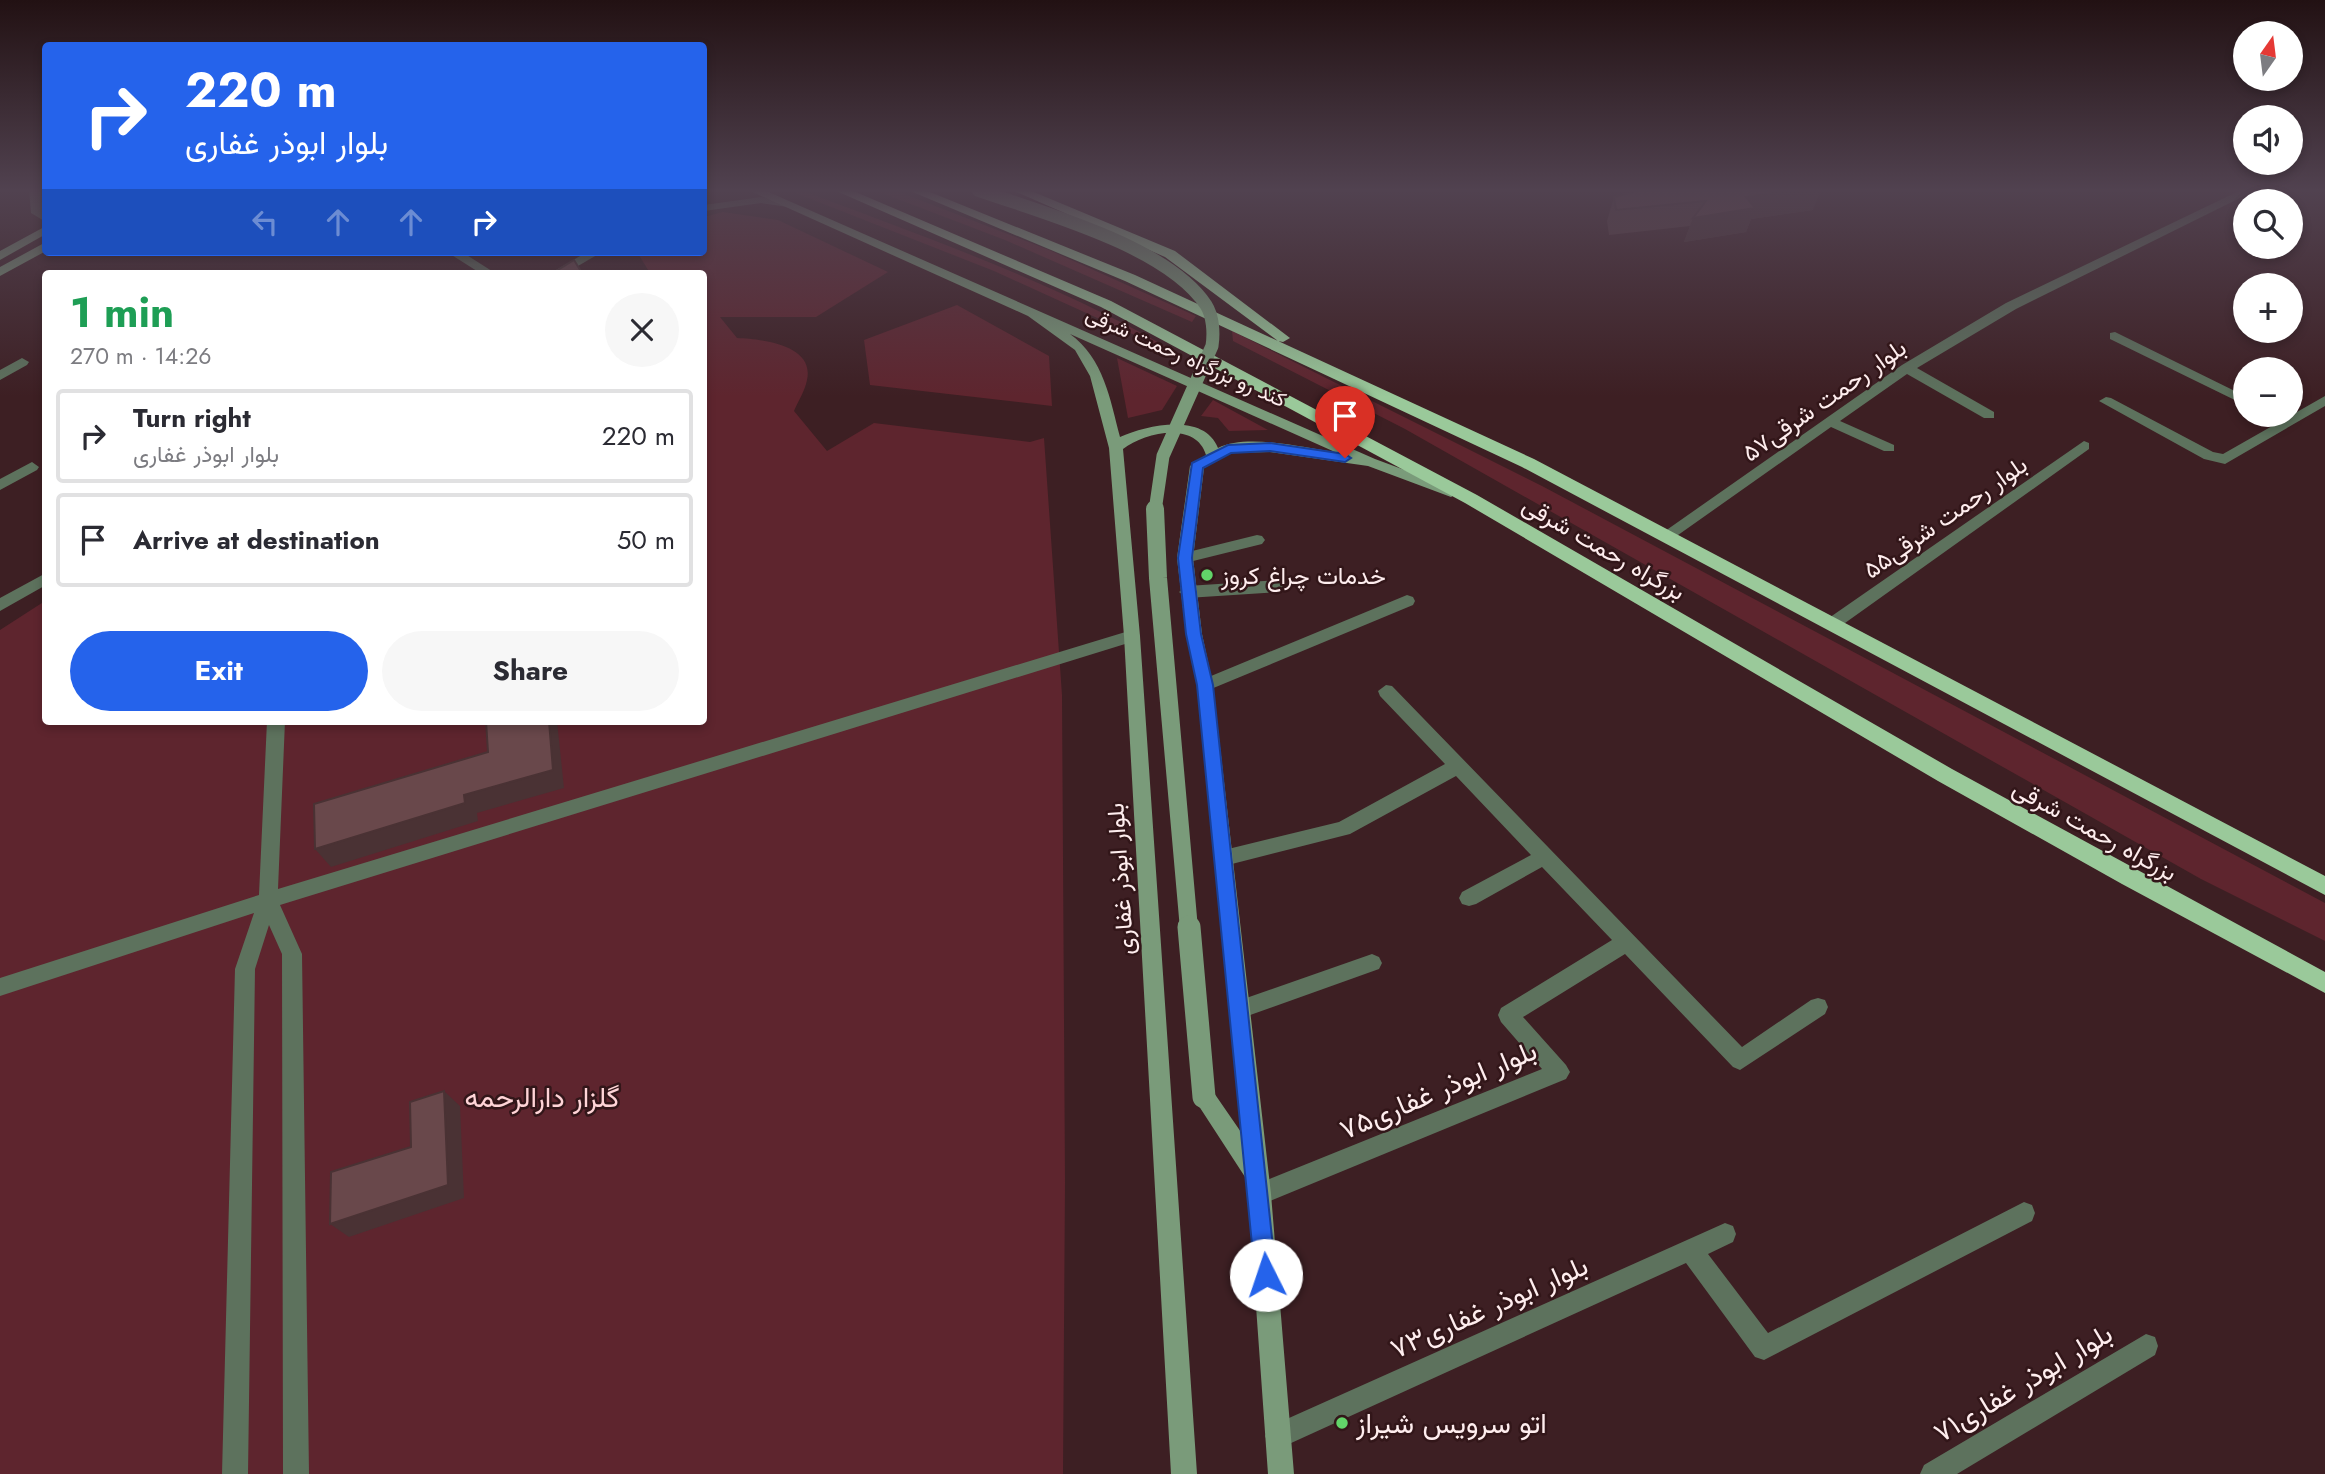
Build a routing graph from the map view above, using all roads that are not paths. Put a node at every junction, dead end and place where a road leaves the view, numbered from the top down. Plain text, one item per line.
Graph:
1 (23, 259) edge
2 (465, 259) edge
3 (583, 259) edge
4 (911, 259) edge
5 (1001, 259) edge
6 (1083, 259) edge
7 (1150, 259) edge
8 (1176, 259) edge
9 (2108, 259) edge
10 (484, 270) edge
11 (563, 270) edge
12 (0, 272) edge
13 (1031, 312) junction
14 (2115, 337) dead end
15 (22, 362) dead end
16 (1907, 368) junction
17 (1330, 371) junction
18 (0, 376) edge
19 (2233, 395) edge
20 (2325, 400) edge
21 (2106, 401) dead end
22 (2303, 414) edge
23 (1989, 415) dead end
24 (1831, 422) junction
25 (2283, 427) edge
26 (2084, 446) dead end
27 (1116, 448) junction
28 (1889, 448) dead end
29 (1214, 457) junction
30 (1370, 462) junction
31 (32, 467) dead end
32 (0, 485) edge
33 (1471, 499) junction
34 (1666, 536) junction
35 (1257, 540) dead end
36 (1185, 558) junction
37 (42, 580) edge
38 (1278, 586) dead end
39 (1187, 592) junction
40 (1407, 601) dead end
41 (0, 605) edge
42 (1832, 624) junction
43 (1132, 636) junction
44 (1205, 685) junction
45 (1386, 691) dead end
46 (276, 725) edge
47 (1458, 766) junction
48 (1545, 856) junction
49 (1224, 858) junction
50 (2325, 886) edge
51 (1469, 898) dead end
52 (268, 900) junction
53 (1626, 942) junction
54 (1372, 963) dead end
55 (2325, 983) edge
56 (0, 986) edge
57 (1818, 1007) dead end
58 (1239, 1010) junction
59 (1259, 1185) junction
60 (2024, 1213) dead end
61 (1726, 1234) dead end
62 (1690, 1249) junction
63 (2146, 1346) dead end
64 (1278, 1436) junction
65 (235, 1474) edge
66 (296, 1474) edge
67 (1184, 1474) edge
68 (1281, 1474) edge
69 (1933, 1474) edge

1 - 12 main road
2 - 10 street
3 - 11 street
4 - 13 main road, کند رو بزرگراه رحمت شرقی
5 - 33 highway, بزرگراه رحمت شرقی
6 - 17 highway, بزرگراه رحمت شرقی
7 - 59 main road, bridge
8 - 17 highway
9 - 16 street, ۵۷بلوار رحمت شرقی
13 - 27 main road, بلوار ابوذر غفاری
13 - 30 main road, کند رو بزرگراه رحمت شرقی
14 - 19 street
15 - 18 street
16 - 23 street
16 - 24 street, ۵۷بلوار رحمت شرقی
17 - 34 highway, بزرگراه رحمت شرقی
20 - 22 street
21 - 25 street
24 - 28 street
24 - 34 street, ۵۷بلوار رحمت شرقی
26 - 42 street, بلوار رحمت شرقی۵۵
27 - 29 main road
27 - 43 main road, بلوار ابوذر غفاری
29 - 30 main road
29 - 36 main road
30 - 33 main road
31 - 32 street
33 - 55 highway, بزرگراه رحمت شرقی
34 - 42 highway, بزرگراه رحمت شرقی
35 - 36 street
36 - 39 main road
37 - 41 street
38 - 39 street
39 - 44 main road
40 - 44 street
42 - 50 highway, بزرگراه رحمت شرقی
43 - 52 street
43 - 67 main road, بلوار ابوذر غفاری
44 - 49 main road
45 - 47 street
46 - 52 street
47 - 48 street
47 - 49 street
48 - 51 street
48 - 53 street
49 - 58 main road
52 - 56 street
52 - 65 street
52 - 66 street
53 - 57 street
53 - 59 street, بلوار ابوذر غفاری۷۵
54 - 58 street
58 - 59 main road
59 - 64 main road
60 - 62 street
61 - 62 street, بلوار ابوذر غفاری۷۳
62 - 64 street, بلوار ابوذر غفاری۷۳
63 - 69 street, بلوار ابوذر غفاری۷۱
64 - 68 main road

